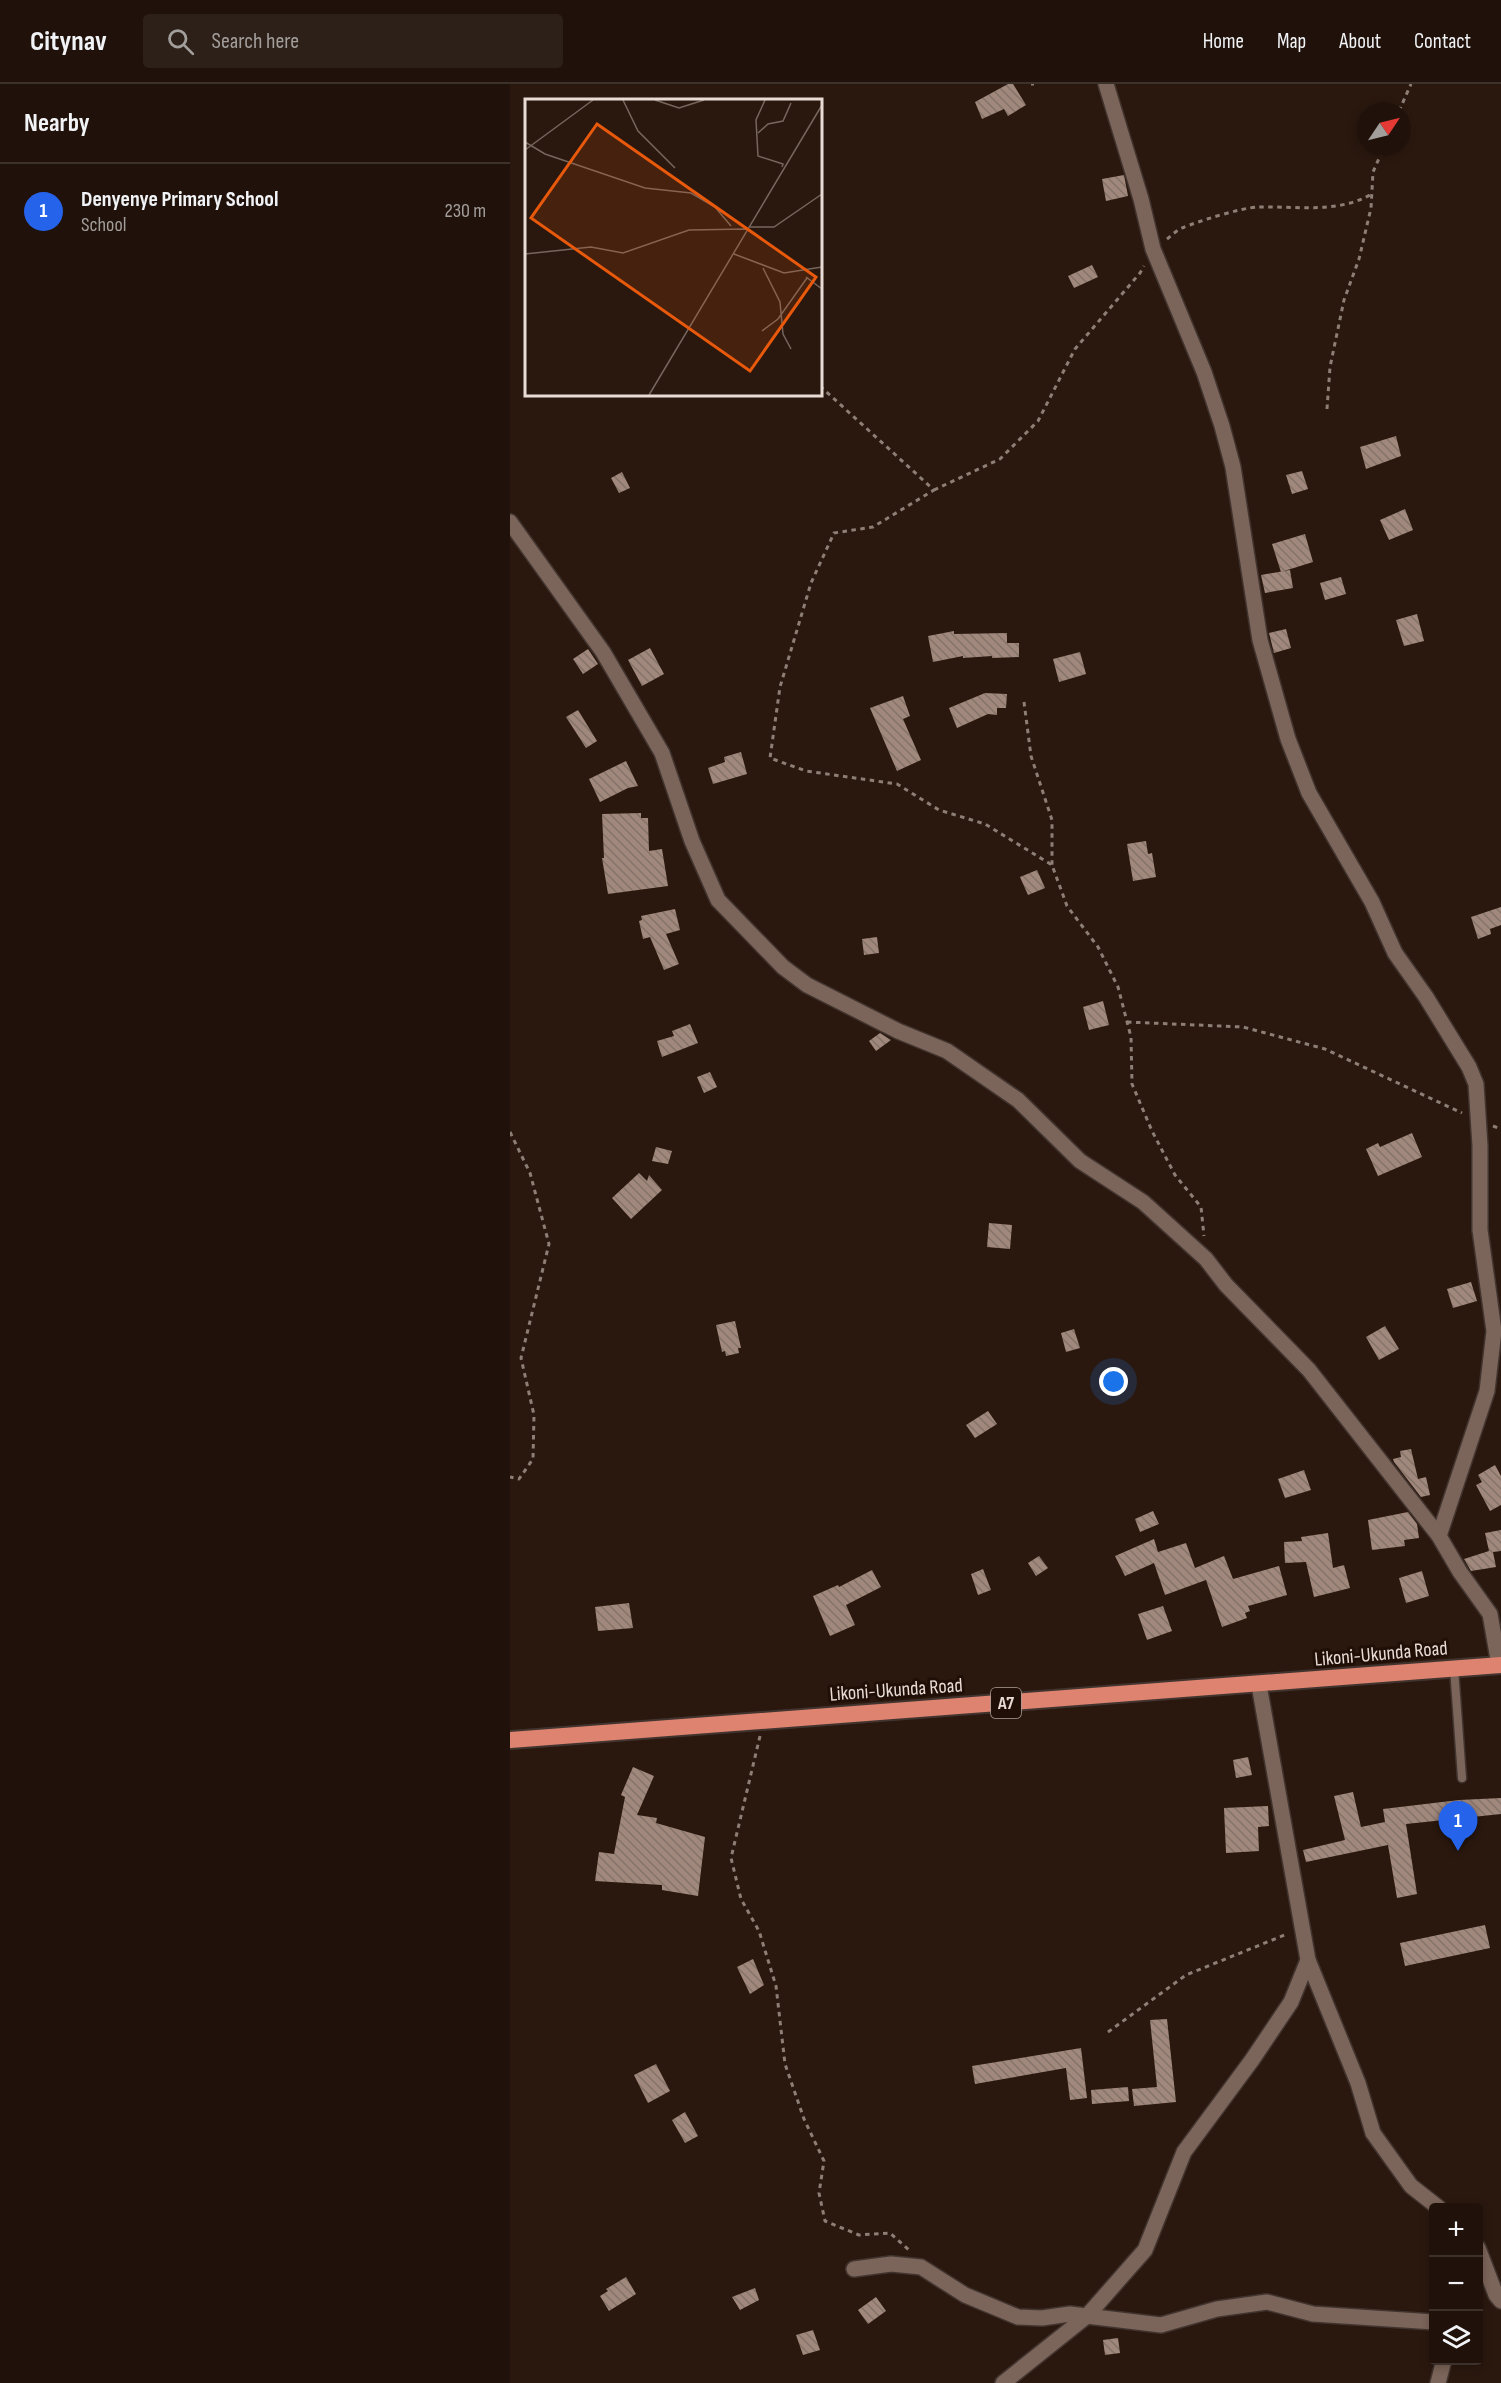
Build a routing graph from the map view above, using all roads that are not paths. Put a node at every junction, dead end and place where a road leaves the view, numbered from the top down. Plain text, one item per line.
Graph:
1 (1106, 84) edge
2 (510, 522) edge
3 (1438, 1536) junction
4 (1500, 1665) edge
5 (1454, 1668) junction
6 (1258, 1685) junction
7 (510, 1740) edge
8 (1462, 1778) dead end
9 (1308, 1960) junction
10 (1433, 2203) edge
11 (854, 2269) dead end
12 (1483, 2271) edge
13 (1501, 2301) edge
14 (1088, 2316) junction
15 (1429, 2322) edge
16 (1443, 2365) edge
17 (1003, 2383) edge
18 (1438, 2383) edge

1 - 3 street
2 - 3 street
3 - 4 street
4 - 5 highway, Likoni-Ukunda Road / A7
5 - 6 highway, Likoni-Ukunda Road / A7
5 - 8 lane
6 - 7 highway, Likoni-Ukunda Road / A7
6 - 9 street
9 - 10 street
9 - 14 street
11 - 14 street
12 - 13 street
14 - 15 street
14 - 17 street
16 - 18 street

